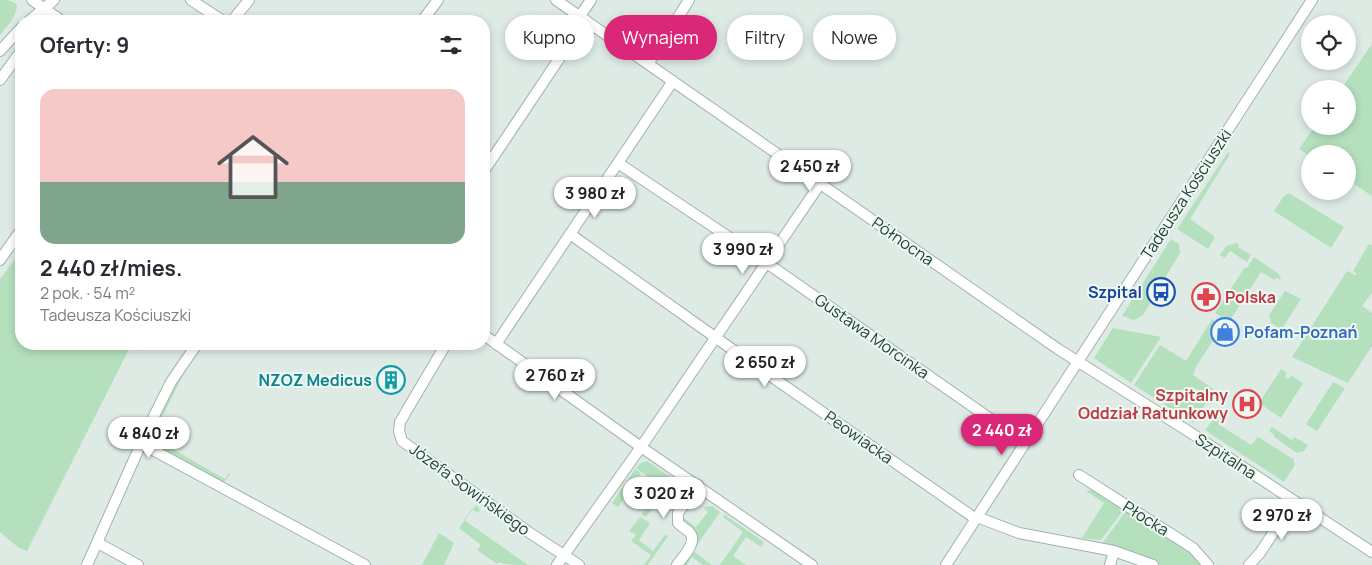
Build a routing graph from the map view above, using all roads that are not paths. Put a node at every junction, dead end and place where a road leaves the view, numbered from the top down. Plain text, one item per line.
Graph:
1 (32, 0) edge
2 (54, 0) edge
3 (191, 0) edge
4 (249, 0) edge
5 (438, 0) edge
6 (556, 0) edge
7 (591, 0) edge
8 (689, 0) edge
9 (1312, 0) edge
10 (45, 9) junction
11 (37, 15) edge
12 (54, 15) edge
13 (214, 15) edge
14 (237, 15) edge
15 (427, 15) edge
16 (578, 15) edge
17 (584, 15) edge
18 (594, 26) edge
19 (15, 35) edge
20 (0, 51) edge
21 (15, 59) edge
22 (555, 60) edge
23 (648, 64) junction
24 (0, 80) edge
25 (673, 81) junction
26 (490, 162) edge
27 (618, 163) junction
28 (820, 184) junction
29 (570, 234) junction
30 (15, 239) edge
31 (0, 260) edge
32 (766, 263) junction
33 (715, 338) junction
34 (490, 340) edge
35 (496, 344) junction
36 (193, 350) edge
37 (442, 350) edge
38 (1078, 361) junction
39 (1025, 443) junction
40 (142, 444) junction
41 (641, 447) junction
42 (1079, 476) dead end
43 (698, 485) junction
44 (1294, 501) junction
45 (977, 518) junction
46 (98, 543) junction
47 (1114, 551) junction
48 (1372, 552) edge
49 (563, 555) junction
50 (87, 565) edge
51 (138, 565) edge
52 (365, 565) edge
53 (557, 565) edge
54 (579, 565) edge
55 (677, 565) edge
56 (812, 565) edge
57 (946, 565) edge
58 (1110, 565) edge
59 (1153, 565) edge
60 (1208, 565) edge
61 (1249, 565) edge

1 - 10 street
2 - 10 street
3 - 13 street
4 - 14 street
5 - 15 street
6 - 16 street, Północna
7 - 17 street
8 - 23 street
9 - 38 street, Tadeusza Kościuszki
10 - 11 street
10 - 12 street
18 - 23 street, Północna
19 - 20 street
21 - 24 street
22 - 26 street
23 - 25 street, Północna
25 - 27 street
25 - 28 street, Północna
27 - 29 street
27 - 32 street, Gustawa Morcinka
28 - 32 street
28 - 38 street, Północna
29 - 33 street, Peowiacka
29 - 35 street
30 - 31 street
32 - 33 street
32 - 39 street, Gustawa Morcinka
33 - 41 street
33 - 45 street, Peowiacka
34 - 35 street
35 - 41 street
36 - 40 street
37 - 49 street, Józefa Sowińskiego
38 - 39 street, Tadeusza Kościuszki
38 - 44 street, Szpitalna
39 - 45 street, Tadeusza Kościuszki
40 - 46 street
40 - 52 street
41 - 43 street
41 - 49 street
42 - 60 street, Płocka
43 - 55 street
43 - 56 street
44 - 48 street, Szpitalna
44 - 61 street
45 - 47 street, Peowiacka
45 - 57 street, Tadeusza Kościuszki
46 - 50 street
46 - 51 street
47 - 58 street
47 - 59 street, Peowiacka
49 - 53 street
49 - 54 street, Józefa Sowińskiego

